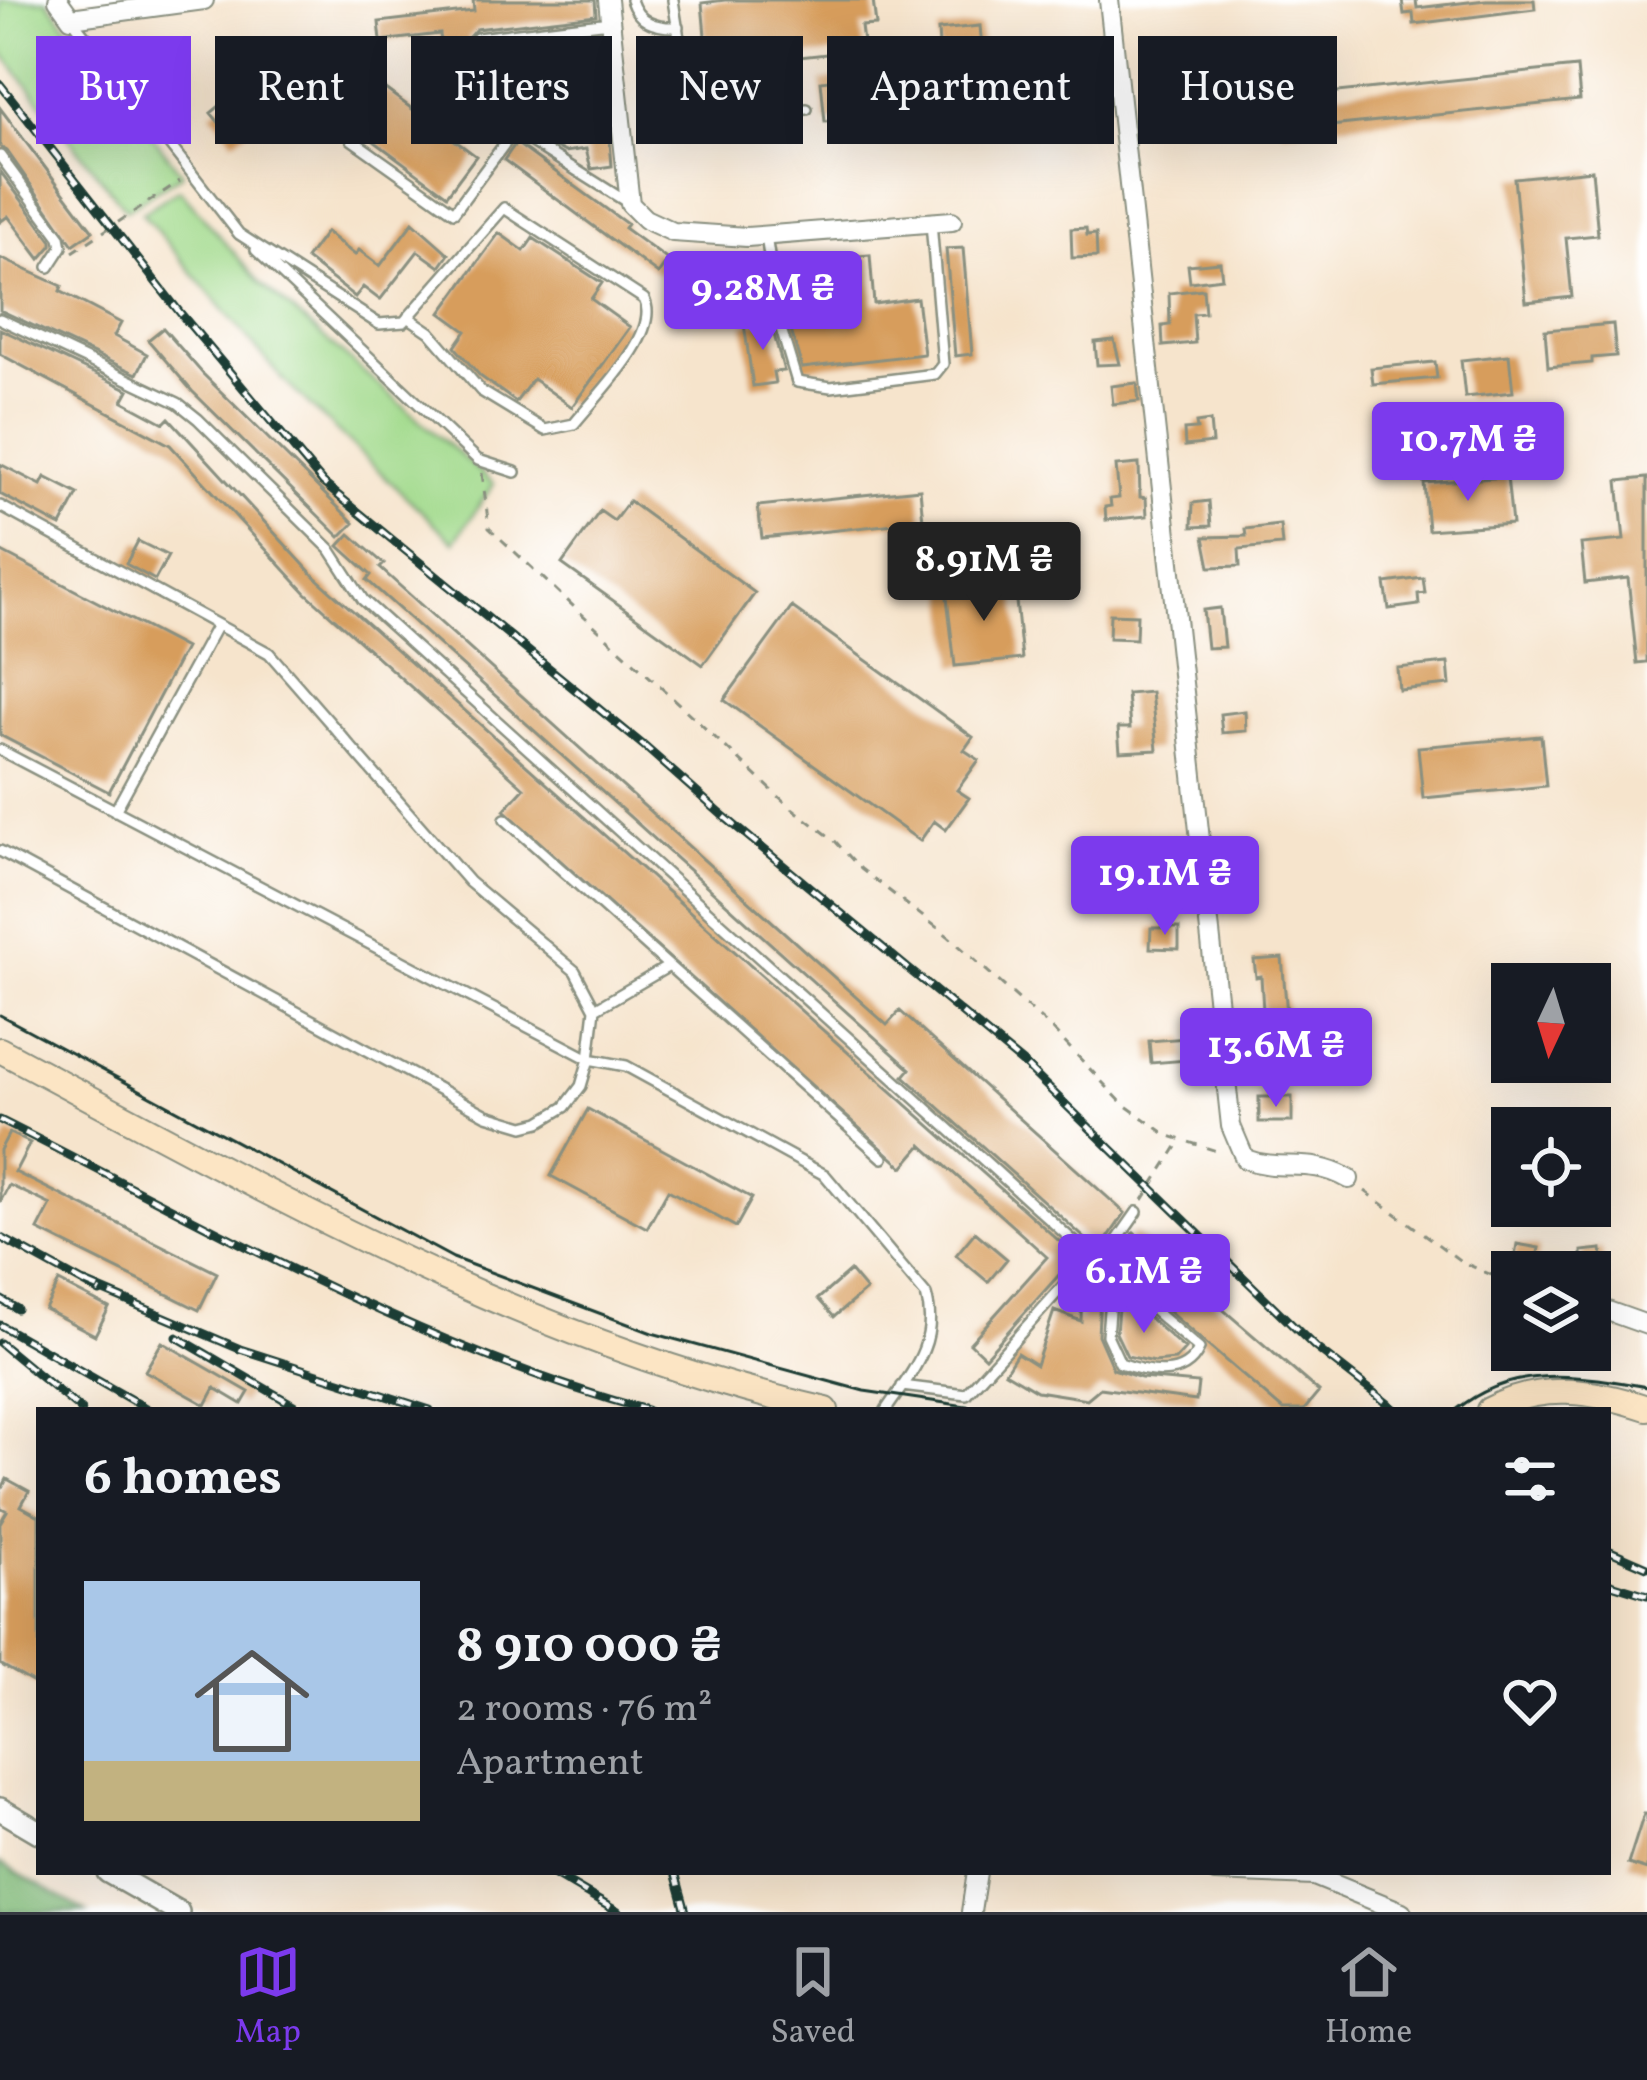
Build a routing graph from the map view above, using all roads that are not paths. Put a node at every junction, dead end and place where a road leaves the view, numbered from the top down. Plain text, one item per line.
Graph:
1 (58, 0) edge
2 (204, 0) edge
3 (608, 0) edge
4 (631, 0) edge
5 (674, 0) edge
6 (1109, 0) edge
7 (171, 2) edge
8 (70, 18) junction
9 (610, 22) junction
10 (678, 27) junction
11 (494, 36) edge
12 (616, 75) junction
13 (612, 76) edge
14 (807, 110) dead end
15 (621, 122) junction
16 (612, 123) edge
17 (358, 144) edge
18 (504, 144) edge
19 (535, 144) edge
20 (0, 156) edge
21 (630, 204) junction
22 (941, 222) joint
23 (239, 234) junction
24 (766, 236) junction
25 (49, 267) road end
26 (408, 317) junction
27 (0, 320) edge
28 (515, 472) dead end
29 (1, 507) edge
30 (217, 625) junction
31 (0, 750) edge
32 (115, 812) junction
33 (505, 819) dead end
34 (0, 851) edge
35 (669, 966) junction
36 (595, 1009) junction
37 (0, 1050) edge
38 (589, 1059) junction
39 (883, 1158) dead end
40 (1349, 1180) road end
41 (1137, 1212) road end
42 (1090, 1256) junction
43 (1100, 1264) junction
44 (1112, 1275) junction
45 (1611, 1312) edge
46 (1647, 1325) edge
47 (902, 1386) junction
48 (815, 1407) edge
49 (888, 1407) edge
50 (1495, 1407) edge
51 (1647, 1408) edge
52 (0, 1809) edge
53 (36, 1830) edge
54 (114, 1875) edge
55 (976, 1875) edge
56 (1289, 1875) edge
57 (178, 1912) edge
58 (970, 1912) edge
59 (1402, 1912) edge

1 - 8 street
2 - 7 street
3 - 9 street
4 - 10 lane
5 - 10 lane
6 - 40 street
7 - 8 street
8 - 23 lane
9 - 11 lane
9 - 12 street
10 - 14 lane
12 - 13 lane
12 - 15 street
15 - 16 lane
15 - 21 street
17 - 18 lane
19 - 21 lane
20 - 25 lane
21 - 24 street
22 - 24 street
22 - 24 lane
23 - 26 lane
23 - 28 lane
26 - 26 lane
27 - 42 lane
29 - 30 lane
30 - 32 lane
30 - 36 lane
31 - 32 lane
32 - 38 lane
33 - 35 lane
34 - 38 lane
35 - 36 lane
35 - 39 lane
36 - 38 lane
37 - 48 main road
38 - 47 lane
41 - 43 lane
42 - 43 lane
42 - 47 lane
43 - 44 lane
44 - 44 lane
45 - 46 street
47 - 49 lane
50 - 51 main road
52 - 53 street
54 - 57 street
55 - 58 street
56 - 59 street

